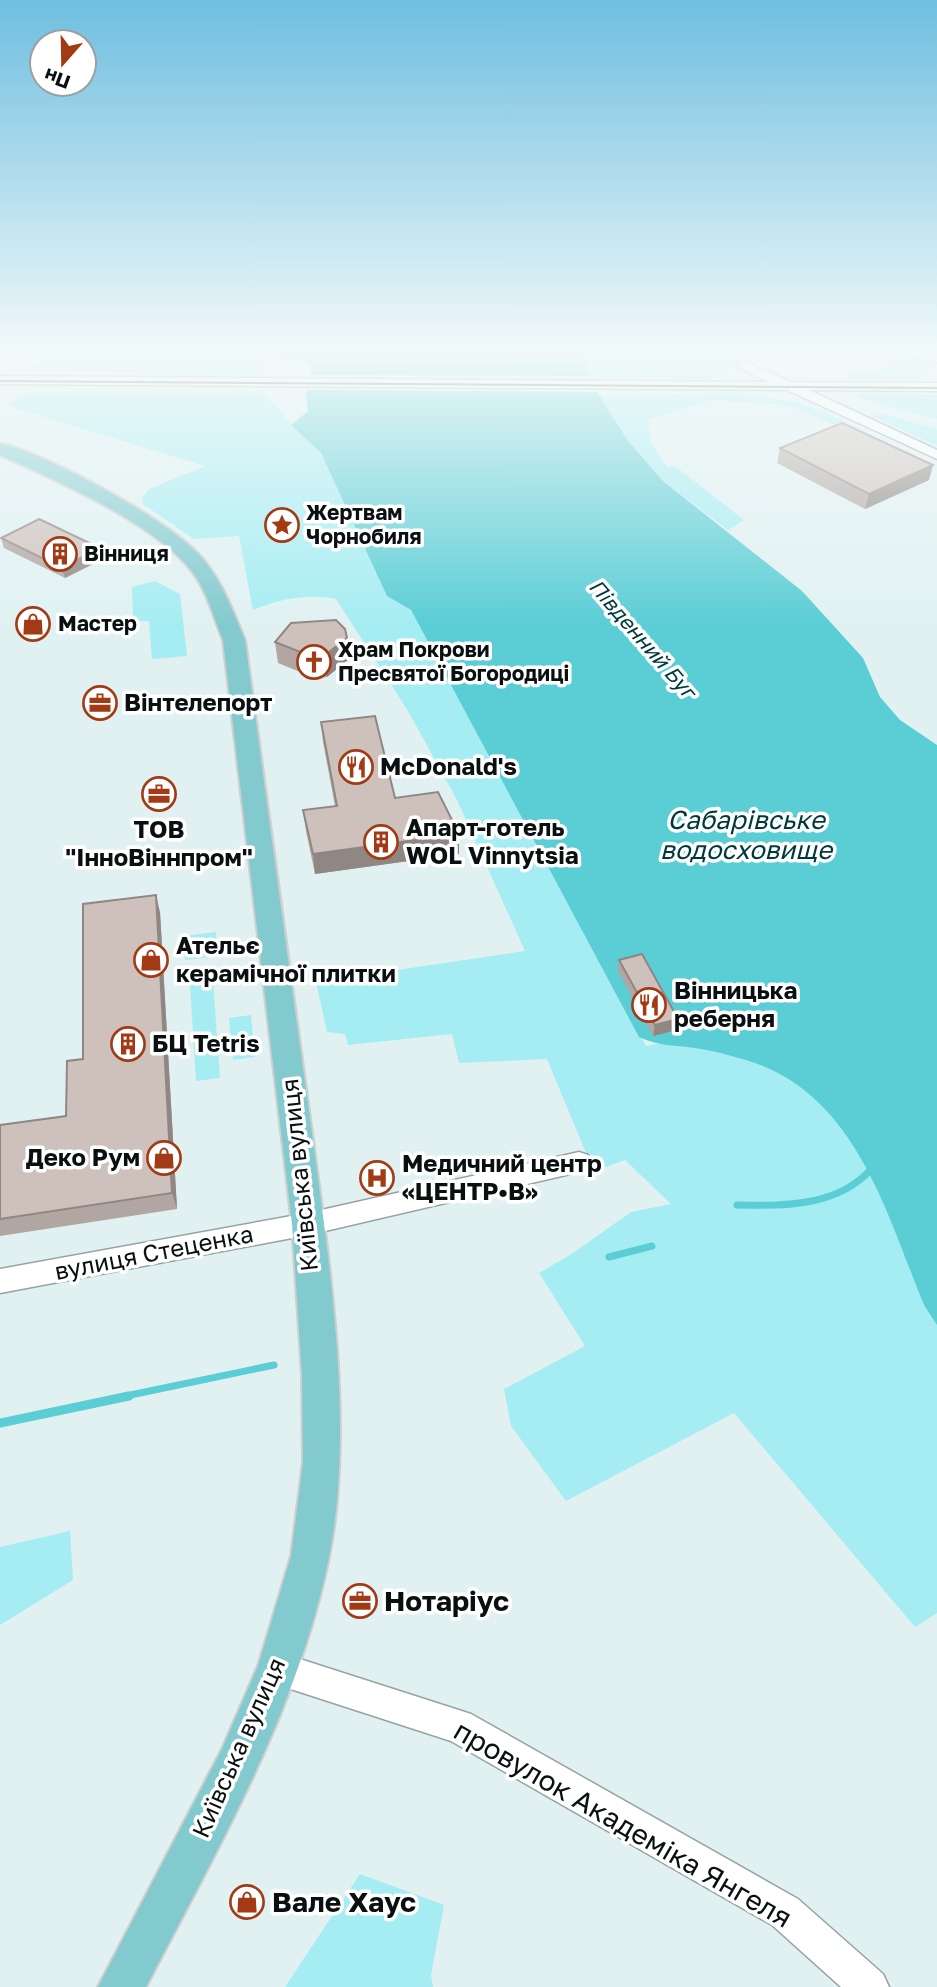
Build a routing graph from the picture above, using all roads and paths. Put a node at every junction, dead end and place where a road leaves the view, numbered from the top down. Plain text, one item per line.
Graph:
1 (907, 441) edge
2 (0, 448) edge
3 (937, 455) edge
4 (579, 1162) dead end
5 (308, 1224) junction
6 (0, 1281) edge
7 (278, 1669) junction
8 (121, 1987) edge
9 (870, 1987) edge

1 - 3 street
2 - 5 main road, Київська вулиця
4 - 5 street, вулиця Стеценка
5 - 6 street, вулиця Стеценка
5 - 7 main road, Київська вулиця
7 - 8 main road, Київська вулиця
7 - 9 street, провулок Академіка Янгеля

